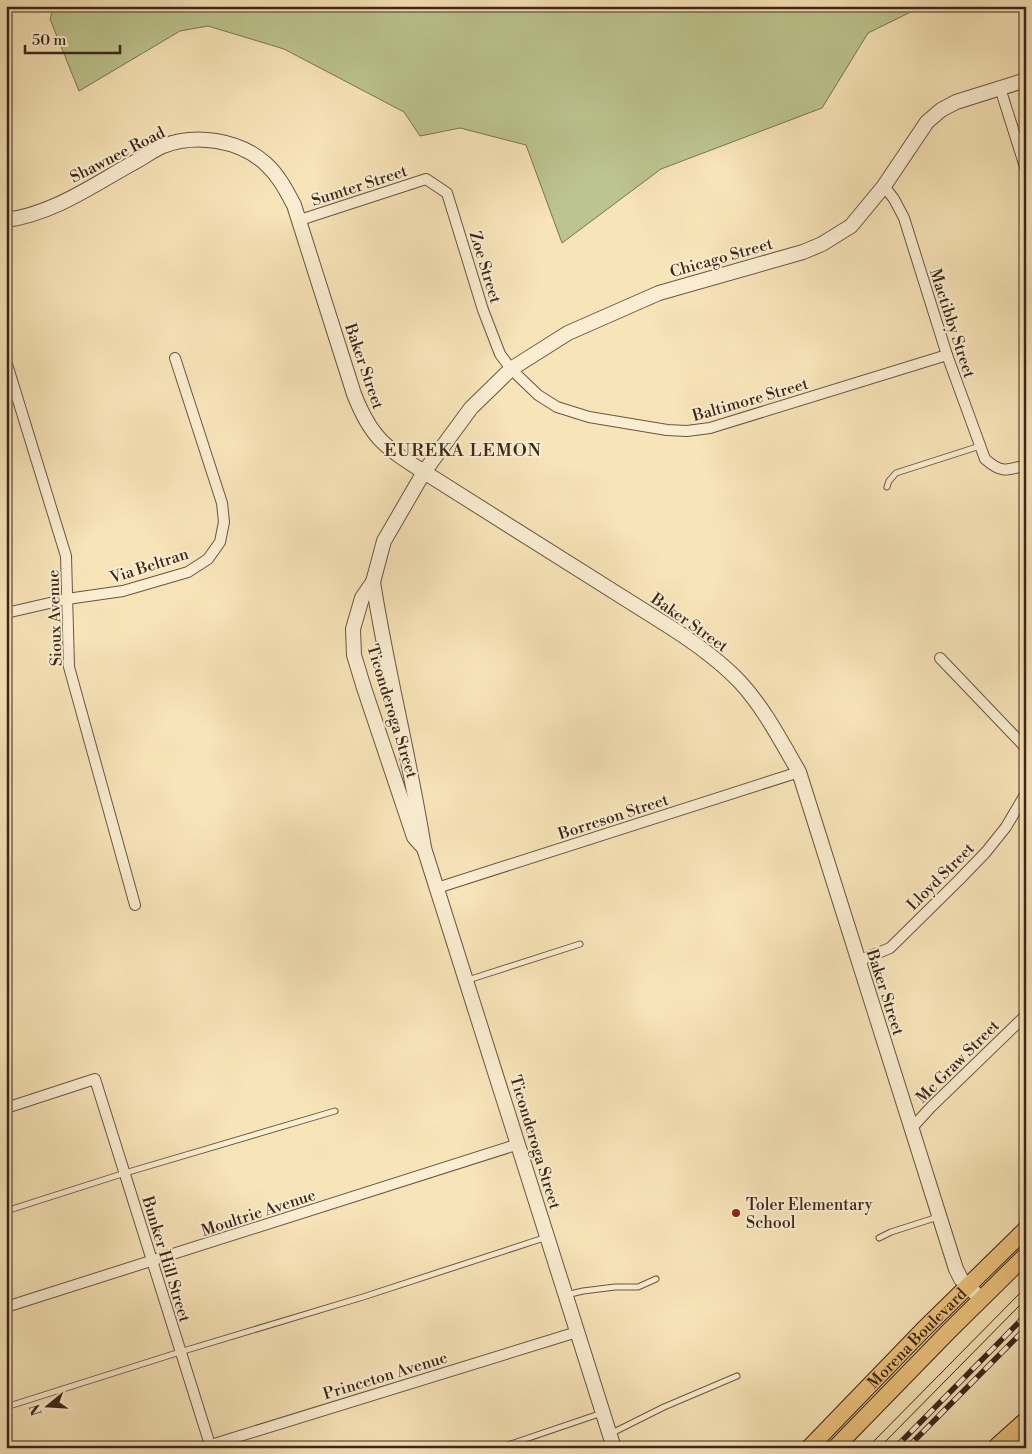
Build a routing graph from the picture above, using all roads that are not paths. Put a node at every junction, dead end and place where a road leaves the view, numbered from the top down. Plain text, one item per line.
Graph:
1 (1026, 80) edge
2 (1000, 88) junction
3 (1026, 170) edge
4 (426, 179) joint
5 (884, 186) junction
6 (6, 220) edge
7 (300, 220) junction
8 (947, 355) junction
9 (175, 358) dead end
10 (6, 361) edge
11 (511, 369) junction
12 (980, 446) junction
13 (1026, 465) edge
14 (424, 472) junction
15 (887, 487) dead end
16 (373, 582) junction
17 (67, 599) junction
18 (6, 613) edge
19 (940, 658) dead end
20 (1026, 748) edge
21 (799, 772) junction
22 (1026, 793) edge
23 (424, 848) junction
24 (436, 888) junction
25 (135, 905) dead end
26 (580, 944) dead end
27 (858, 961) junction
28 (467, 980) junction
29 (1026, 1015) edge
30 (6, 1108) edge
31 (335, 1111) dead end
32 (911, 1129) junction
33 (519, 1144) junction
34 (125, 1173) junction
35 (6, 1211) edge
36 (939, 1217) junction
37 (1026, 1229) edge
38 (548, 1237) junction
39 (879, 1238) dead end
40 (1026, 1255) edge
41 (152, 1261) junction
42 (656, 1279) dead end
43 (968, 1285) junction
44 (566, 1296) junction
45 (981, 1299) junction
46 (6, 1307) edge
47 (577, 1332) junction
48 (180, 1352) junction
49 (737, 1376) dead end
50 (6, 1407) edge
51 (603, 1412) junction
52 (1026, 1422) edge
53 (610, 1434) junction
54 (207, 1447) edge
55 (499, 1448) edge
56 (614, 1448) edge
57 (809, 1448) edge
58 (835, 1448) edge
59 (997, 1448) edge

1 - 2 street, Chicago Street
2 - 3 street
2 - 5 street, Chicago Street
4 - 7 street, Sumter Street
4 - 11 street, Zoe Street
5 - 8 street, Mactibby Street
5 - 11 street, Chicago Street
6 - 7 street, Shawnee Road
7 - 14 street, Baker Street
8 - 11 street, Baltimore Street
8 - 12 street, Mactibby Street
9 - 17 street, Via Beltran
10 - 17 street, Sioux Avenue
11 - 14 street, Chicago Street
12 - 13 street, Mactibby Street
12 - 15 lane
14 - 16 street, Ticonderoga Street
14 - 21 street, Baker Street
16 - 23 street, Ticonderoga Street
16 - 23 street, Ticonderoga Street
17 - 18 street, Via Beltran
17 - 25 street, Sioux Avenue
19 - 20 street
21 - 24 street, Borreson Street
21 - 27 street, Baker Street
22 - 27 street, Lloyd Street
23 - 24 street, Ticonderoga Street
24 - 28 street, Ticonderoga Street
26 - 28 lane
27 - 32 street, Baker Street
28 - 33 street, Ticonderoga Street
29 - 32 street, Mc Graw Street
30 - 34 street, Bunker Hill Street
31 - 34 lane
32 - 36 street, Baker Street
33 - 38 street, Ticonderoga Street
33 - 41 street, Moultrie Avenue
34 - 35 lane
34 - 41 street, Bunker Hill Street
36 - 39 lane
36 - 43 street, Baker Street
37 - 43 main road, Morena Boulevard
38 - 44 street, Ticonderoga Street
38 - 48 lane
40 - 45 main road, Morena Boulevard
41 - 46 street, Moultrie Avenue
41 - 48 street, Bunker Hill Street
42 - 44 lane
43 - 45 street, Baker Street
43 - 57 main road, Morena Boulevard
44 - 47 street, Ticonderoga Street
45 - 58 main road, Morena Boulevard
47 - 51 street, Ticonderoga Street
47 - 54 street, Princeton Avenue
48 - 50 lane
48 - 54 street, Bunker Hill Street
49 - 53 lane
51 - 53 street, Ticonderoga Street
51 - 55 lane
52 - 59 highway
53 - 56 street, Ticonderoga Street

